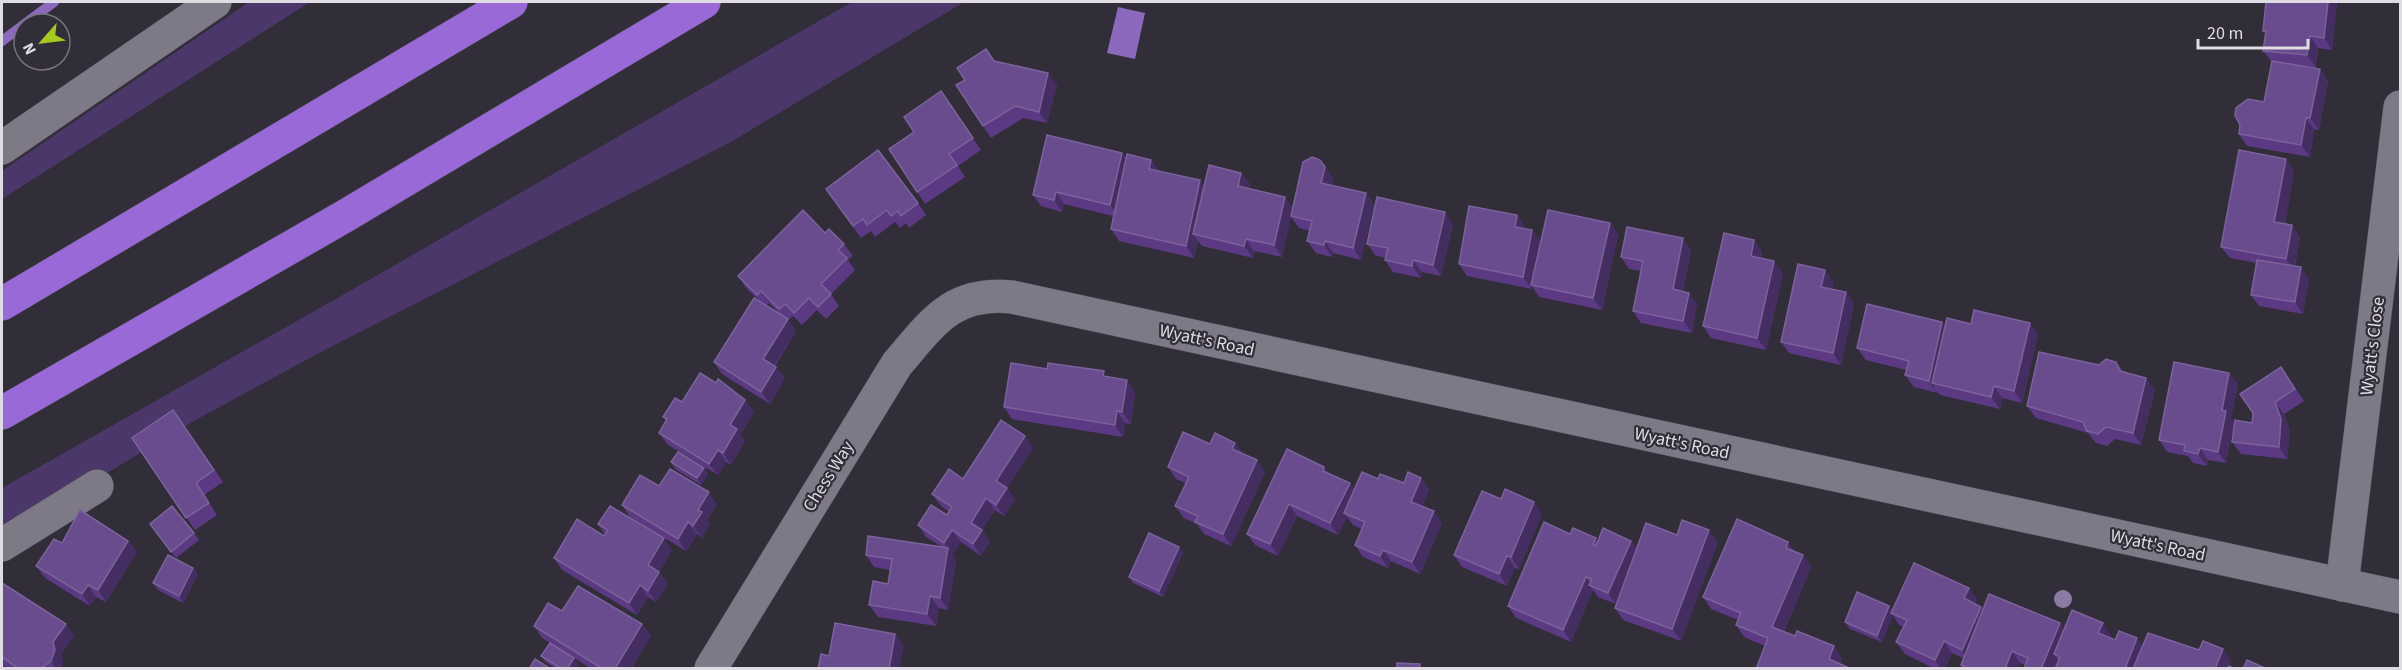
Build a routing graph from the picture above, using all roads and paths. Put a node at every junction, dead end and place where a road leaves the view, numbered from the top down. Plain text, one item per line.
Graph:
1 (215, 2) edge
2 (511, 2) edge
3 (704, 2) edge
4 (2400, 107) edge
5 (2, 148) edge
6 (2395, 207) edge
7 (964, 300) joint
8 (2, 304) edge
9 (2, 413) edge
10 (98, 486) dead end
11 (2, 545) edge
12 (2342, 585) junction
13 (2400, 597) edge
14 (711, 669) edge

1 - 5 street
2 - 8 highway
3 - 9 highway
4 - 6 street, Wyatt's Close
6 - 12 street, Wyatt's Close
7 - 12 street, Wyatt's Road
7 - 14 street, Chess Way
10 - 11 street
12 - 13 street, Wyatt's Road

